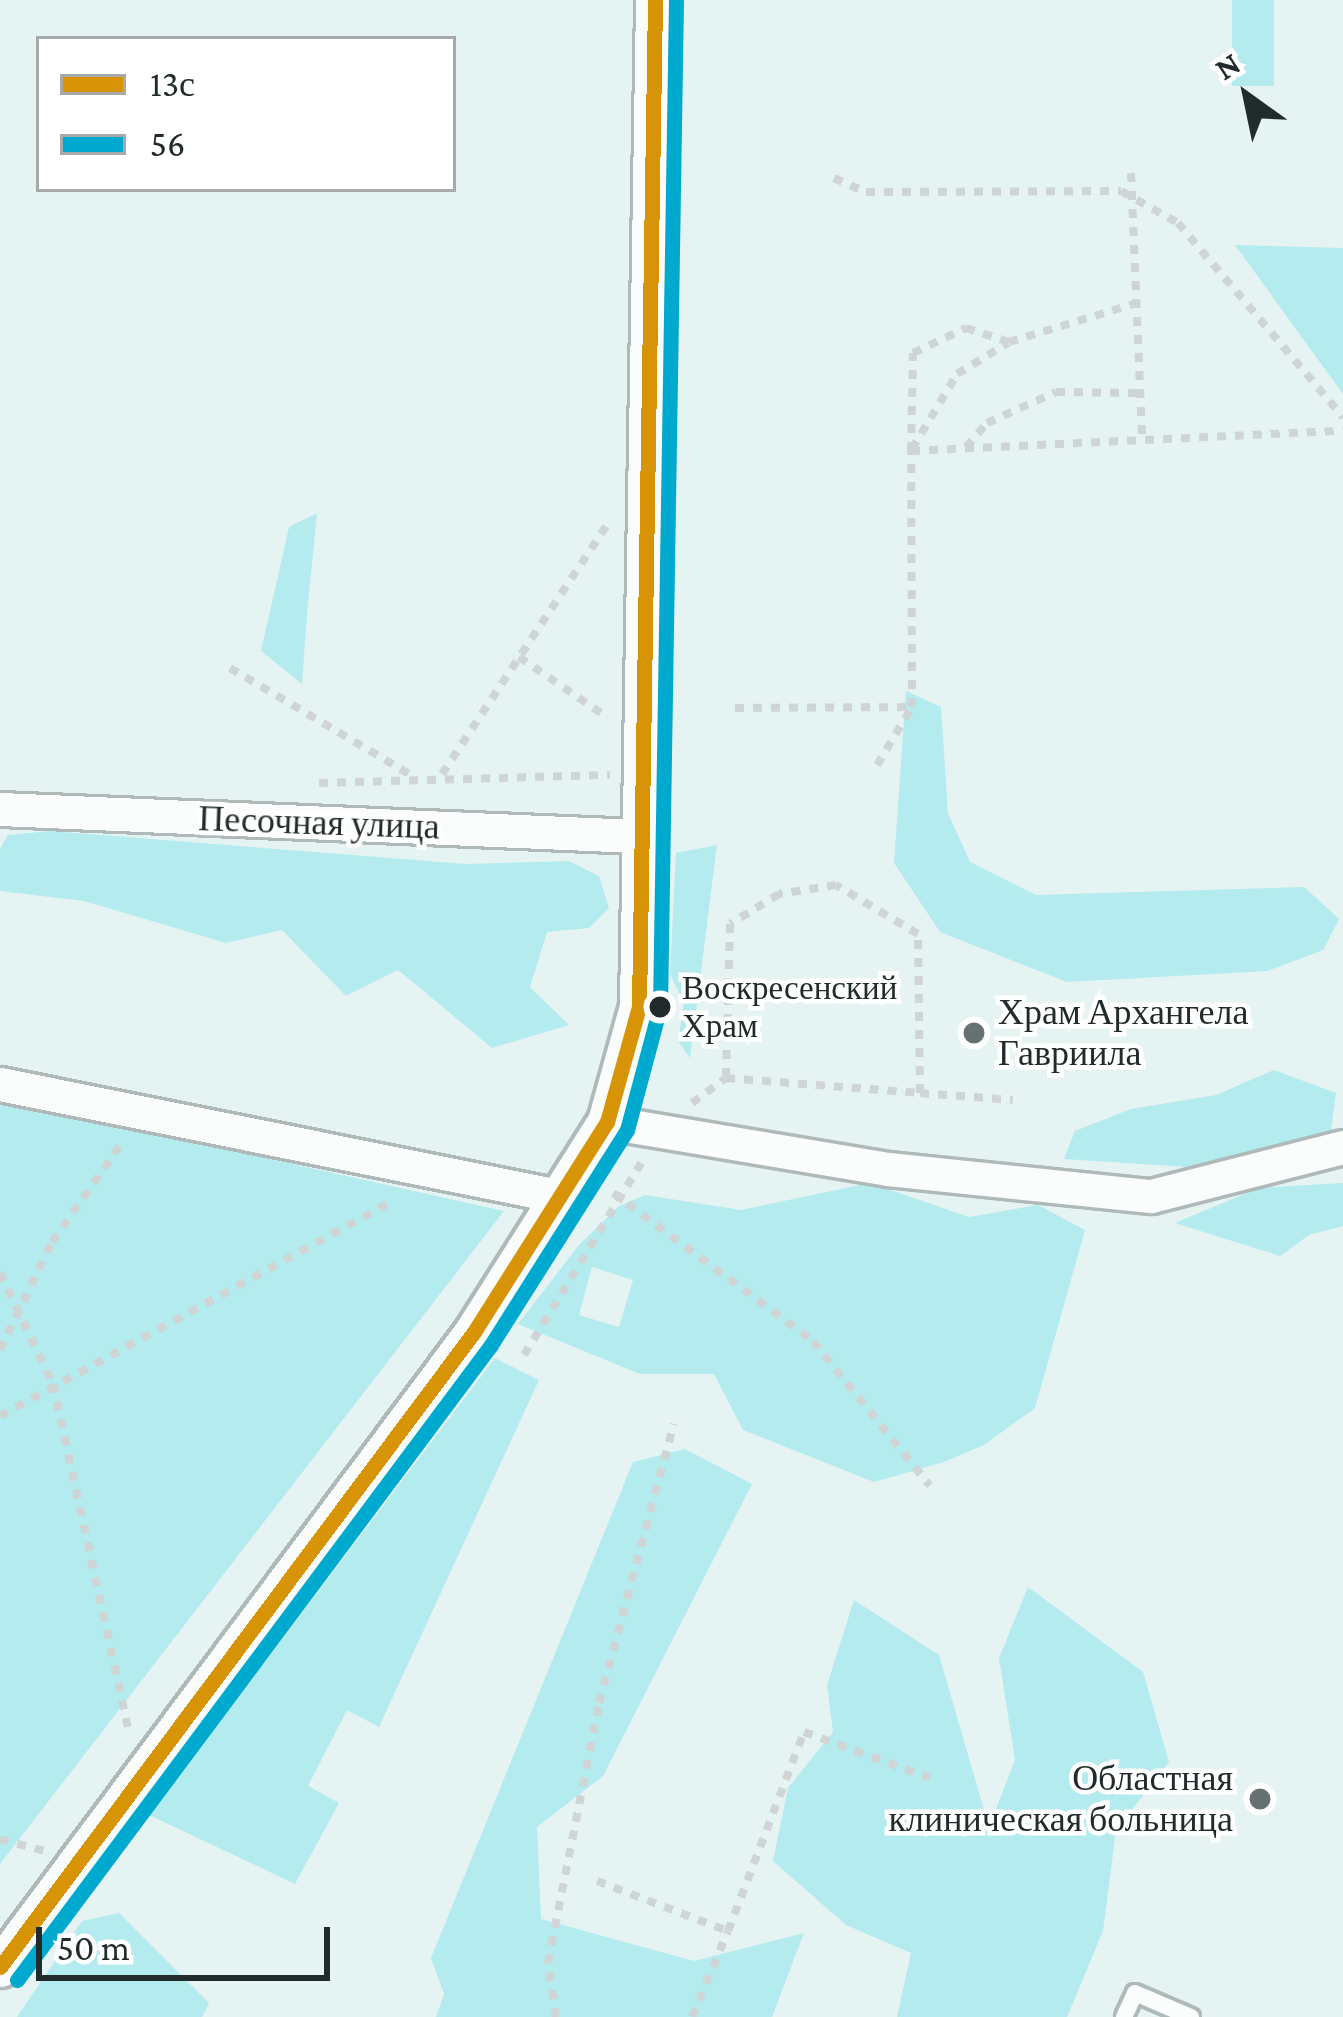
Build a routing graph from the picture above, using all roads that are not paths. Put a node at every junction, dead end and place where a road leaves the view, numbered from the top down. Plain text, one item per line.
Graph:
1 (655, 0) edge
2 (0, 809) edge
3 (637, 836) junction
4 (0, 1084) edge
5 (608, 1122) junction
6 (1343, 1147) edge
7 (568, 1182) junction
8 (0, 1967) edge
9 (1124, 2017) edge
10 (1191, 2017) edge

1 - 3 street
2 - 3 street, Песочная улица
3 - 5 street
4 - 7 street
5 - 6 street
5 - 7 street
7 - 8 street
9 - 10 lane

